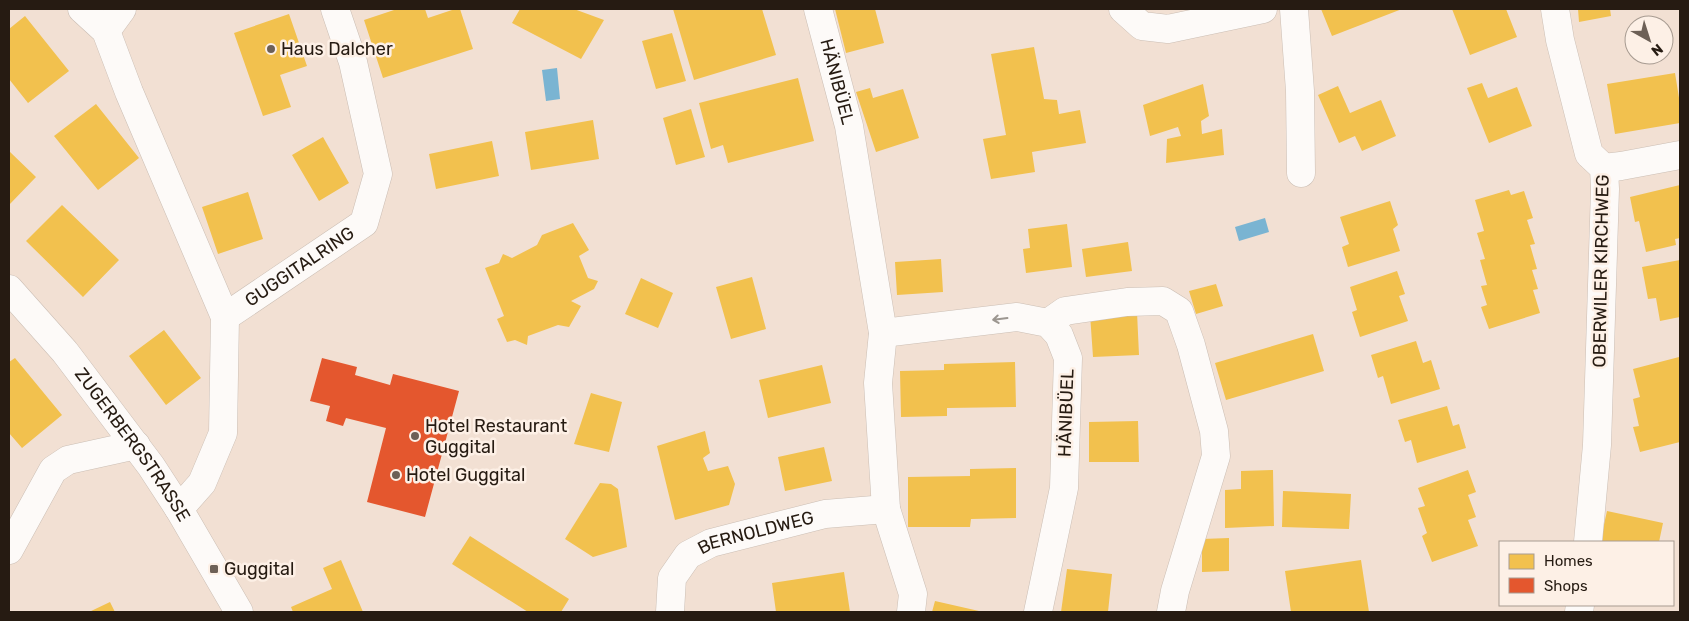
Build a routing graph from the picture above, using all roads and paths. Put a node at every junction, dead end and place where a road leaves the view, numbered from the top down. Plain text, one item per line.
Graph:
1 (82, 9) edge
2 (122, 9) edge
3 (335, 9) edge
4 (818, 9) edge
5 (1123, 9) edge
6 (1263, 9) edge
7 (1294, 9) edge
8 (1555, 9) edge
9 (106, 30) junction
10 (1680, 154) edge
11 (1604, 168) junction
12 (1301, 173) dead end
13 (9, 289) edge
14 (225, 317) junction
15 (1048, 322) junction
16 (883, 333) junction
17 (136, 445) junction
18 (179, 509) junction
19 (886, 509) junction
20 (1588, 541) edge
21 (9, 550) edge
22 (239, 612) edge
23 (670, 612) edge
24 (911, 612) edge
25 (1038, 612) edge
26 (1171, 612) edge

1 - 9 street
2 - 9 street
3 - 14 street, GUGGITALRING
4 - 16 street, HÄNIBÜEL
5 - 6 street
7 - 12 street
8 - 11 street, OBERWILER KIRCHWEG
9 - 14 street, GUGGITALRING
10 - 11 street
11 - 20 street, OBERWILER KIRCHWEG
13 - 17 street, ZUGERBERGSTRASSE
14 - 18 street, GUGGITALRING
15 -> 16 street
15 - 25 street, HÄNIBÜEL
15 - 26 street
16 - 19 street, HÄNIBÜEL
17 - 18 street, ZUGERBERGSTRASSE
17 - 21 street
18 - 22 street, ZUGERBERGSTRASSE
19 - 23 street, BERNOLDWEG
19 - 24 street, HÄNIBÜEL

